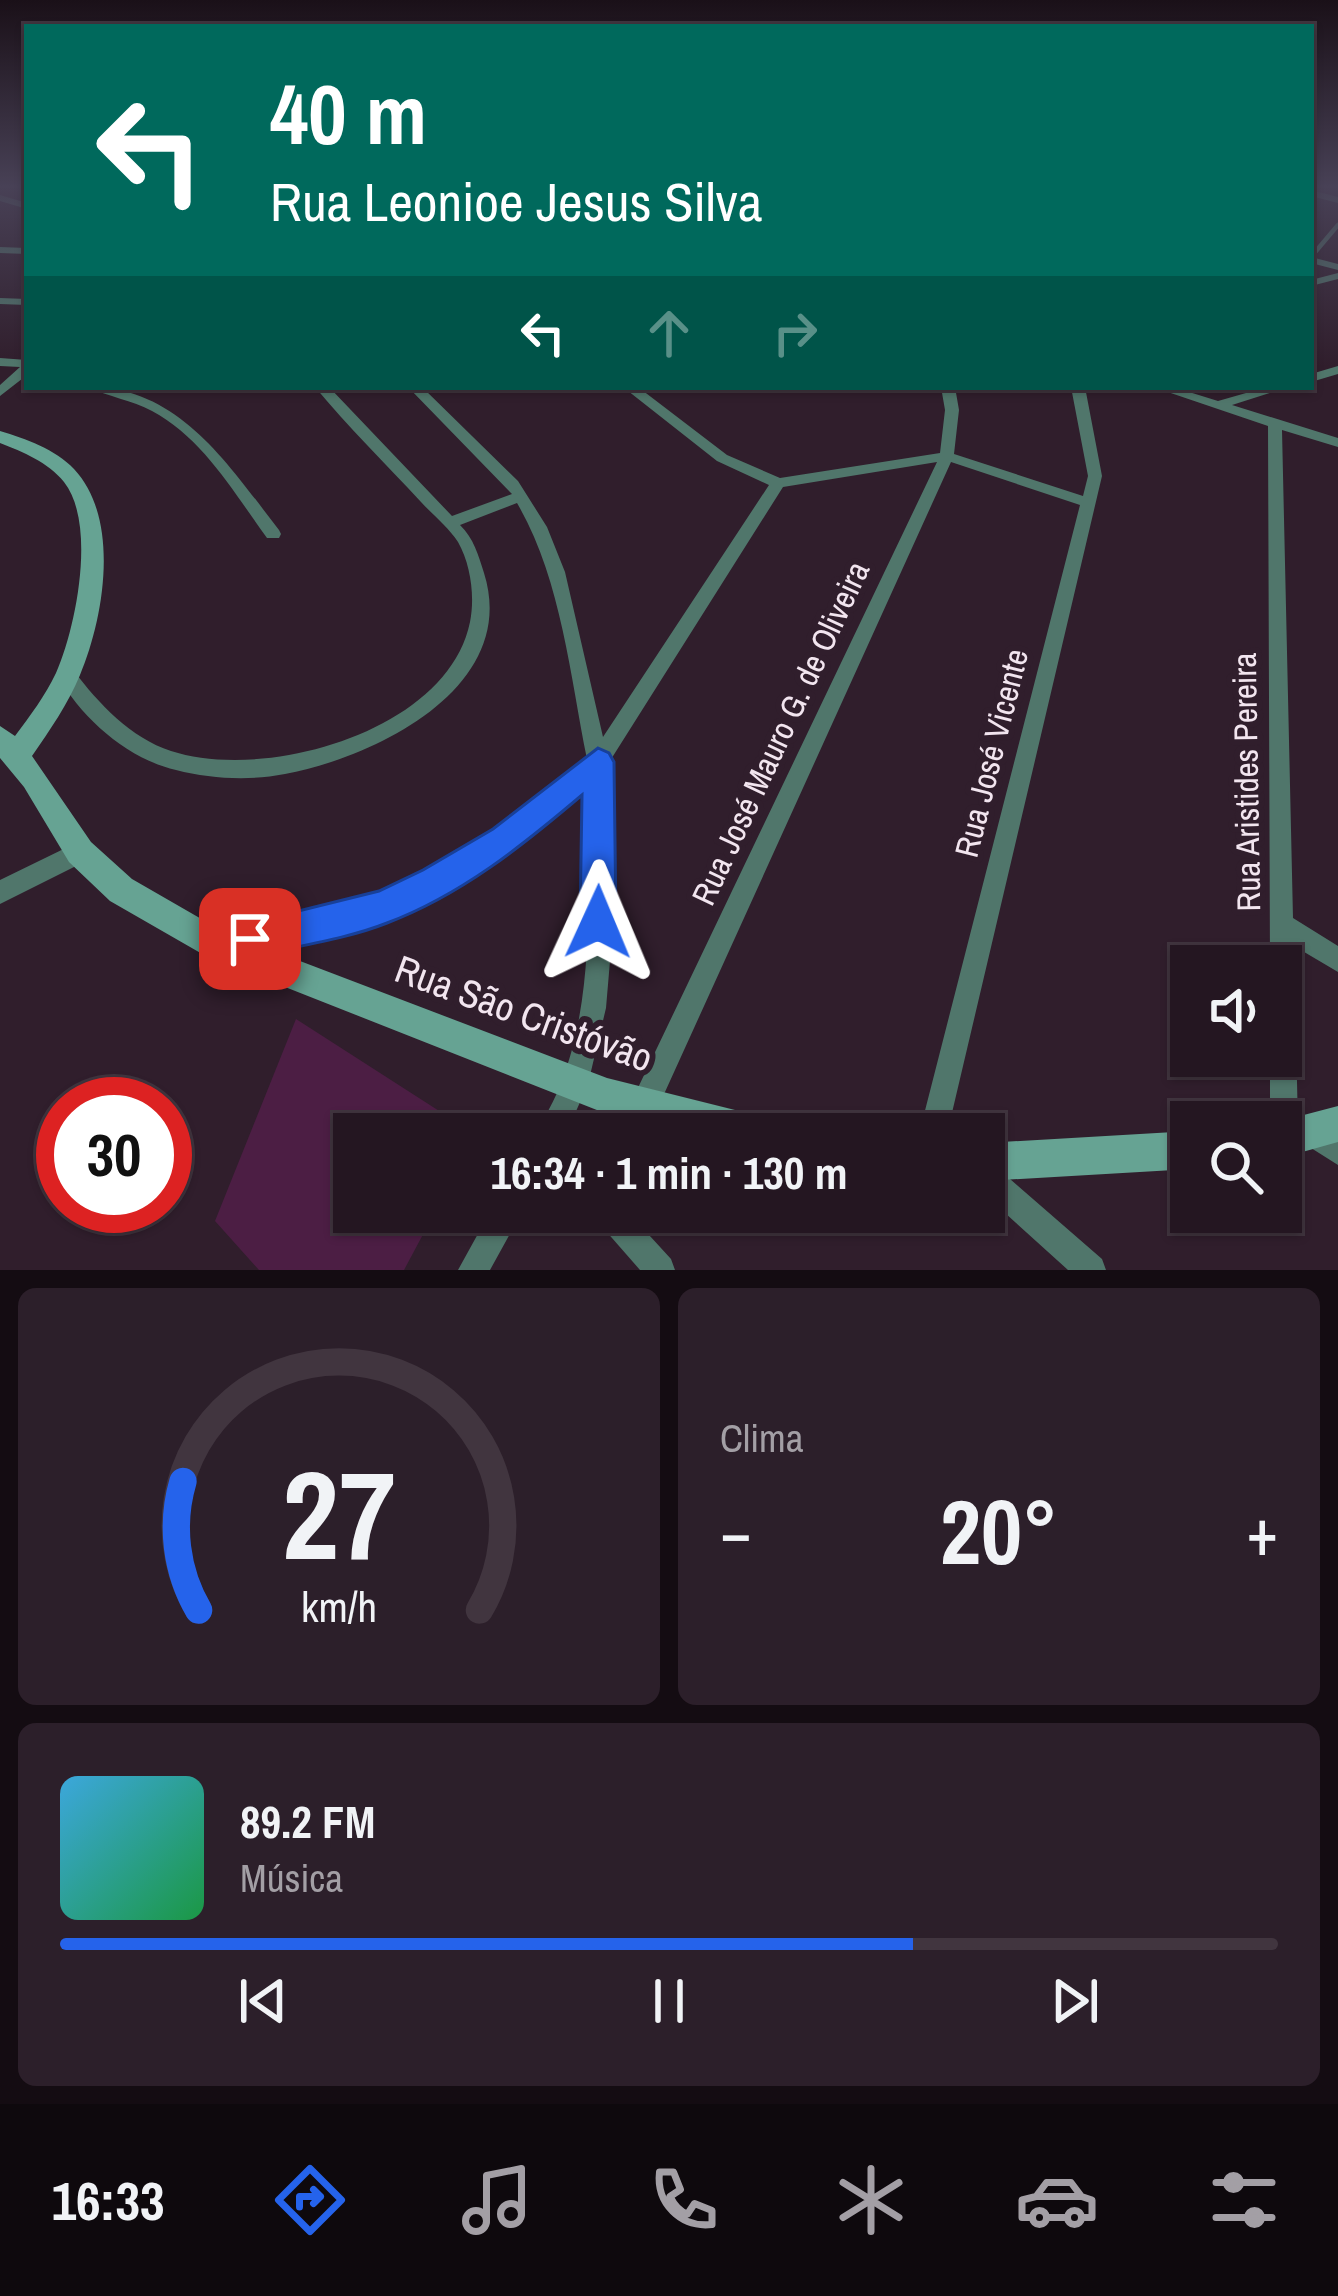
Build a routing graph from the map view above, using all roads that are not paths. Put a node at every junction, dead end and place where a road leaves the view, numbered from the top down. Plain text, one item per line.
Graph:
1 (24, 371) edge
2 (108, 390) edge
3 (325, 390) edge
4 (418, 390) edge
5 (634, 390) edge
6 (949, 390) edge
7 (1079, 390) edge
8 (1170, 390) edge
9 (1271, 390) edge
10 (0, 392) edge
11 (1221, 405) junction
12 (1275, 424) junction
13 (0, 436) edge
14 (1338, 443) edge
15 (947, 456) junction
16 (778, 482) junction
17 (522, 496) junction
18 (1087, 502) junction
19 (449, 524) junction
20 (273, 534) dead end
21 (68, 676) junction
22 (8, 747) edge
23 (598, 762) junction
24 (80, 852) junction
25 (0, 892) edge
26 (1281, 924) junction
27 (214, 944) junction
28 (1338, 960) edge
29 (575, 1084) junction
30 (645, 1104) junction
31 (561, 1113) edge
32 (678, 1113) edge
33 (938, 1113) edge
34 (1310, 1137) edge
35 (1170, 1151) edge
36 (1005, 1161) edge
37 (1005, 1194) edge
38 (495, 1233) edge
39 (627, 1233) edge
40 (473, 1270) edge
41 (660, 1270) edge
42 (1091, 1270) edge

1 - 10 street
2 - 20 street
3 - 19 street
4 - 17 street
5 - 16 street
6 - 15 street
7 - 18 street, Rua José Vicente
8 - 11 street
9 - 11 street
11 - 12 street
12 - 14 street
12 - 26 street, Rua Aristides Pereira
13 - 21 main road
15 - 16 street
15 - 18 street
15 - 30 street, Rua José Mauro G. de Oliveira
16 - 23 street
17 - 19 street
17 - 23 street
18 - 33 street, Rua José Vicente
19 - 21 street
21 - 22 main road
22 - 24 main road, Rua São Cristóvão
23 - 27 street
23 - 29 street
24 - 25 street
24 - 27 main road, Rua São Cristóvão
26 - 28 street
26 - 34 street, Rua Aristides Pereira
27 - 29 main road, Rua São Cristóvão
29 - 30 main road, Rua São Cristóvão
29 - 31 street
30 - 32 main road, Rua São Cristóvão
35 - 36 main road
37 - 42 street
38 - 40 street
39 - 41 street

